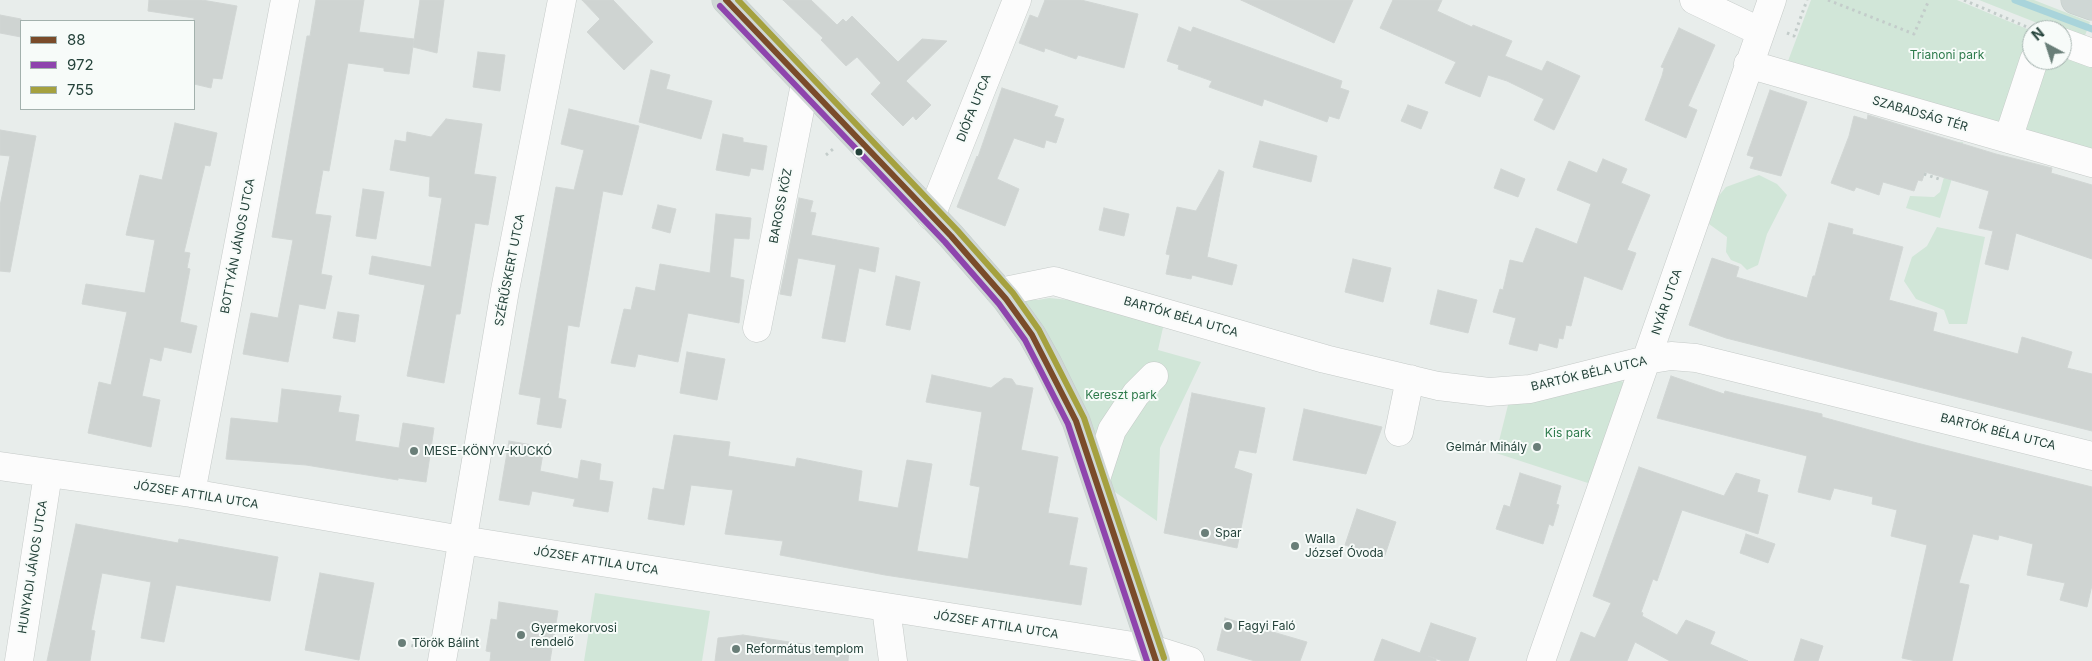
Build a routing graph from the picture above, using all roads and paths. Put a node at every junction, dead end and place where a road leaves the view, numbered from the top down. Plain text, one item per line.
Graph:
1 (285, 0) edge
2 (562, 0) edge
3 (726, 0) edge
4 (1017, 0) edge
5 (1694, 0) edge
6 (1772, 0) edge
7 (1828, 0) edge
8 (1929, 0) edge
9 (1964, 0) edge
10 (2076, 0) edge
11 (2092, 6) edge
12 (2022, 25) edge
13 (1759, 31) junction
14 (2072, 46) edge
15 (2092, 53) edge
16 (1748, 64) junction
17 (2031, 70) edge
18 (805, 84) junction
19 (2008, 140) junction
20 (2092, 163) edge
21 (1924, 174) dead end
22 (1939, 179) dead end
23 (932, 216) junction
24 (1000, 292) junction
25 (756, 328) dead end
26 (1646, 360) junction
27 (1154, 376) dead end
28 (1410, 380) junction
29 (1399, 432) dead end
30 (2092, 456) edge
31 (0, 466) edge
32 (48, 474) junction
33 (1096, 479) junction
34 (191, 493) junction
35 (462, 540) junction
36 (886, 608) junction
37 (1154, 655) edge
38 (18, 661) edge
39 (442, 661) edge
40 (893, 661) edge
41 (1190, 661) edge
42 (1541, 661) edge

1 - 34 street, BOTTYÁN JÁNOS UTCA
2 - 35 street, SZÉRŰSKERT UTCA
3 - 18 main road
4 - 23 street, DIÓFA UTCA
5 - 13 street
6 - 13 street, NYÁR UTCA
7 - 8 path
9 - 12 path
10 - 11 main road
13 - 16 street, NYÁR UTCA
14 - 15 street
16 - 19 street, SZABADSÁG TÉR
16 - 26 street, NYÁR UTCA
17 - 19 street
18 - 23 main road
18 - 25 street, BAROSS KÖZ
19 - 20 street, SZABADSÁG TÉR
21 - 22 path
23 - 24 main road
24 - 28 street, BARTÓK BÉLA UTCA
24 - 33 main road
26 - 28 street, BARTÓK BÉLA UTCA
26 - 30 street, BARTÓK BÉLA UTCA
26 - 42 street, NYÁR UTCA
27 - 33 street
28 - 29 street
31 - 32 street, JÓZSEF ATTILA UTCA
32 - 34 street, JÓZSEF ATTILA UTCA
32 - 38 street, HUNYADI JÁNOS UTCA
33 - 37 main road
34 - 35 street, JÓZSEF ATTILA UTCA
35 - 36 street, JÓZSEF ATTILA UTCA
35 - 39 street, SZÉRŰSKERT UTCA
36 - 37 street, JÓZSEF ATTILA UTCA
36 - 40 street
37 - 41 street, JÓZSEF ATTILA UTCA

